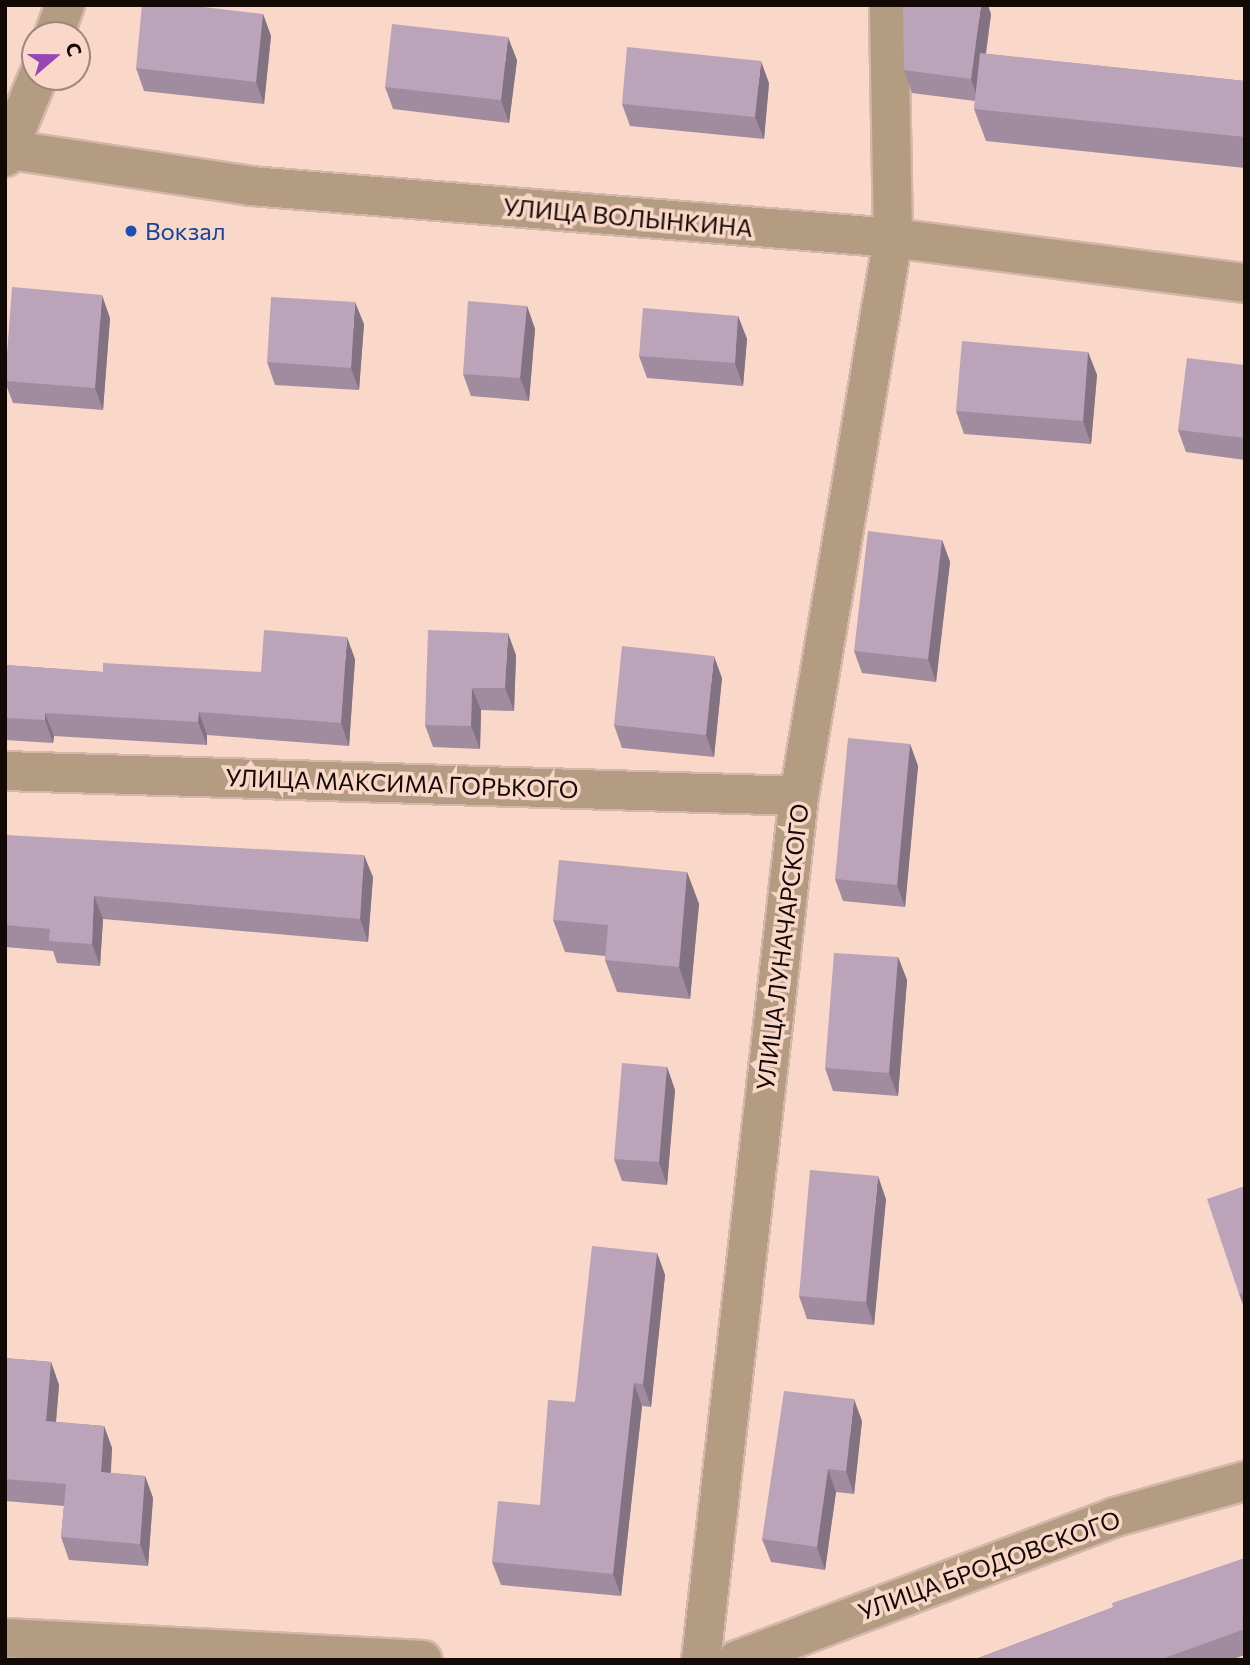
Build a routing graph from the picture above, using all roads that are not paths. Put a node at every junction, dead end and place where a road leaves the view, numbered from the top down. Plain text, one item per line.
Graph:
1 (889, 5) edge
2 (33, 91) edge
3 (8, 154) edge
4 (892, 239) junction
5 (1245, 283) edge
6 (5, 771) edge
7 (799, 796) junction
8 (1245, 1481) edge
9 (5, 1639) edge
10 (422, 1660) edge
11 (701, 1660) edge
12 (737, 1660) edge

1 - 4 street, УЛИЦА ЛУНАЧАРСКОГО
2 - 3 street
3 - 4 street, УЛИЦА ВОЛЫНКИНА
4 - 5 street, УЛИЦА ВОЛЫНКИНА
4 - 7 street, УЛИЦА ЛУНАЧАРСКОГО
6 - 7 street, УЛИЦА МАКСИМА ГОРЬКОГО
7 - 11 street, УЛИЦА ЛУНАЧАРСКОГО
8 - 12 street, УЛИЦА БРОДОВСКОГО
9 - 10 street

